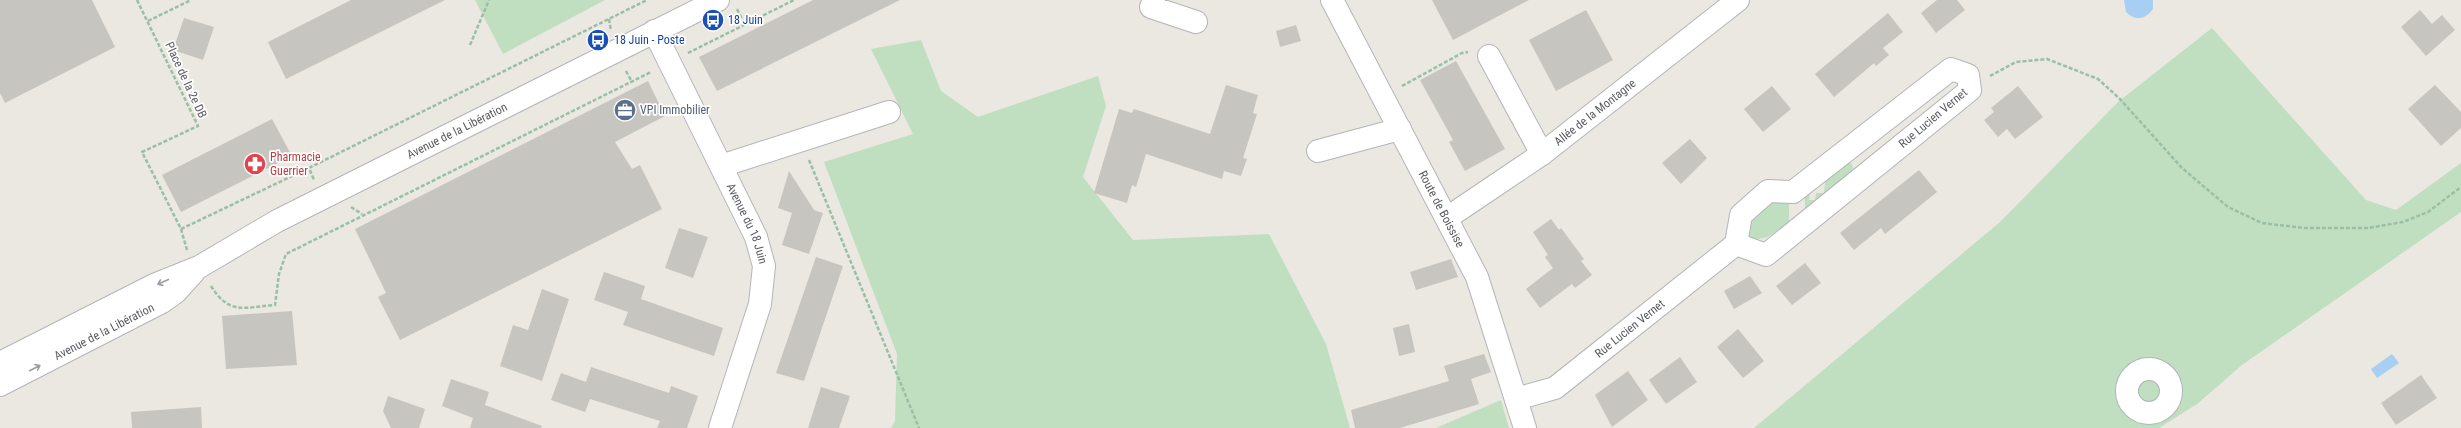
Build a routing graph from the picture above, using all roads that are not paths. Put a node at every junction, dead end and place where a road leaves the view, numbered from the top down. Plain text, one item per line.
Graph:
1 (1154, 0) edge
2 (1332, 0) edge
3 (1738, 0) edge
4 (726, 1) edge
5 (1196, 22) dead end
6 (654, 31) junction
7 (1489, 56) road end
8 (889, 112) dead end
9 (1400, 129) junction
10 (1318, 152) dead end
11 (1542, 154) junction
12 (721, 166) junction
13 (1447, 218) junction
14 (1736, 244) junction
15 (199, 267) junction
16 (0, 363) edge
17 (0, 385) edge
18 (1516, 399) junction
19 (720, 428) edge
20 (1525, 428) edge

1 - 5 street
2 - 9 street, Route de Boissise
3 - 11 street, Allée de la Montagne
4 - 6 street, Avenue de la Libération
6 - 12 street, Avenue du 18 Juin
6 - 15 street, Avenue de la Libération
7 - 11 street
8 - 12 street
9 - 10 street
9 - 13 street, Route de Boissise
11 - 13 street, Allée de la Montagne
12 - 19 street, Avenue du 18 Juin
13 - 18 street, Route de Boissise
14 - 14 street, Rue Lucien Vernet
14 - 18 street, Rue Lucien Vernet
15 -> 16 street, Avenue de la Libération
17 -> 15 street, Avenue de la Libération
18 - 20 street, Route de Boissise

